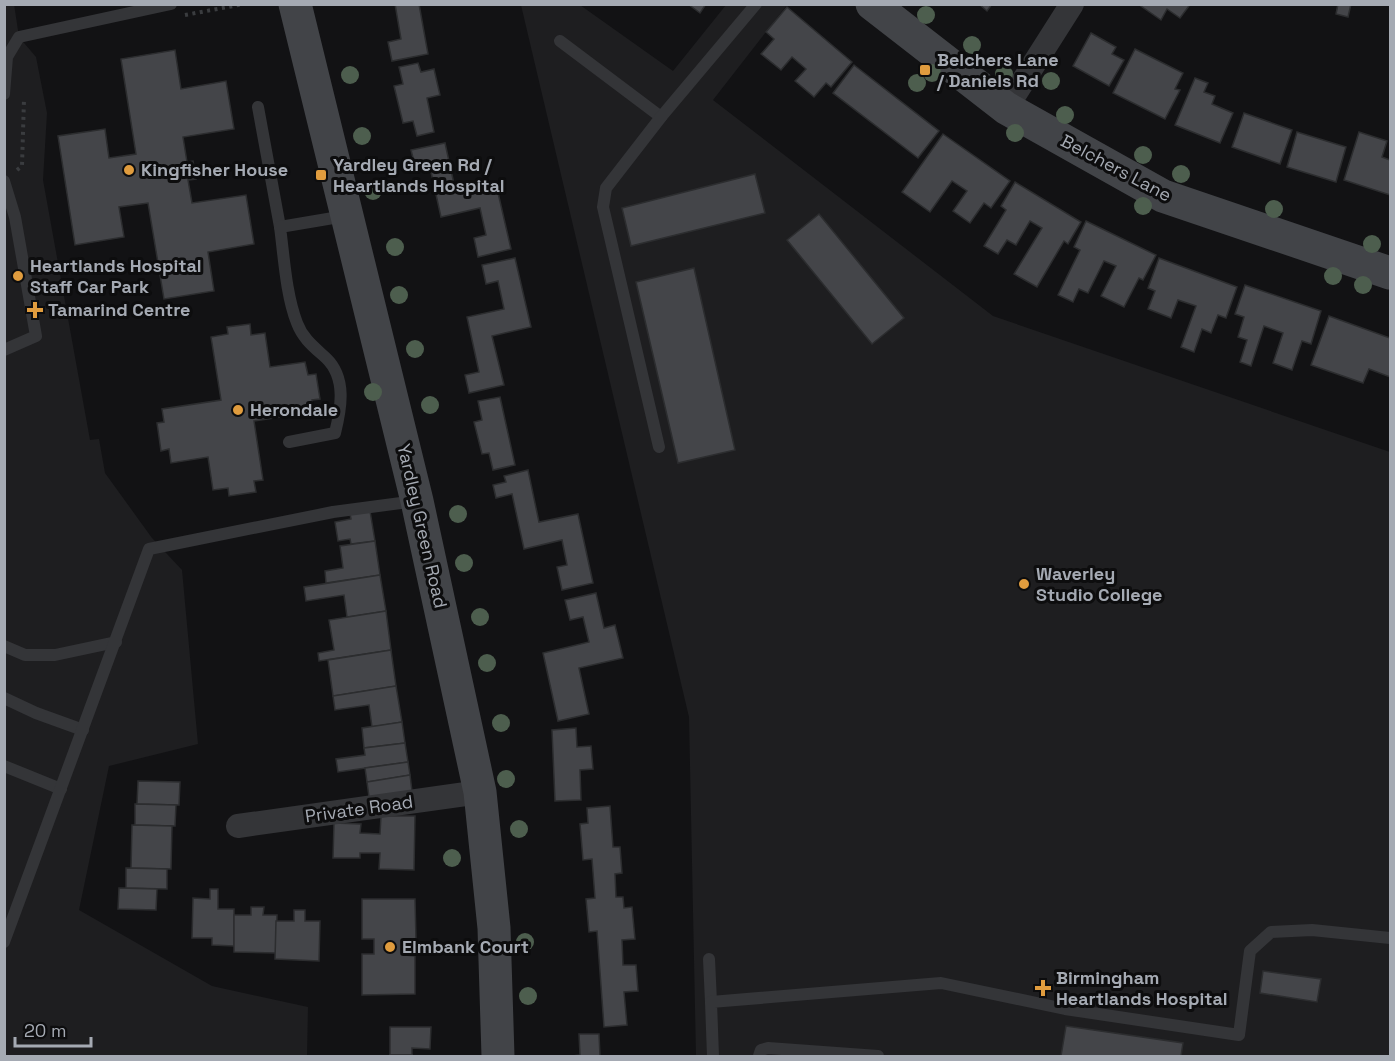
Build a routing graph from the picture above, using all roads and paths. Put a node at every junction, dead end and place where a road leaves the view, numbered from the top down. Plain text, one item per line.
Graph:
1 (171, 4) edge
2 (244, 4) edge
3 (295, 4) edge
4 (756, 4) edge
5 (872, 4) edge
6 (1072, 4) edge
7 (178, 16) dead end
8 (560, 41) dead end
9 (4, 94) edge
10 (24, 98) dead end
11 (258, 107) dead end
12 (1006, 108) junction
13 (661, 117) junction
14 (15, 172) dead end
15 (4, 180) edge
16 (346, 216) junction
17 (10, 219) edge
18 (280, 227) junction
19 (1390, 273) edge
20 (4, 350) edge
21 (289, 442) dead end
22 (659, 447) dead end
23 (417, 501) junction
24 (116, 642) junction
25 (4, 646) edge
26 (4, 698) edge
27 (83, 730) junction
28 (10, 769) edge
29 (62, 789) junction
30 (480, 792) junction
31 (238, 826) dead end
32 (1390, 938) edge
33 (4, 942) edge
34 (709, 959) dead end
35 (711, 1002) junction
36 (498, 1056) edge
37 (713, 1056) edge
38 (759, 1056) edge
39 (878, 1056) edge

1 - 9 lane
2 - 7 path
3 - 16 street, Yardley Green Road
4 - 13 lane
5 - 12 street, Belchers Lane
6 - 12 street
8 - 13 lane
10 - 14 path
11 - 18 lane
12 - 19 street, Belchers Lane
13 - 22 lane
15 - 17 lane
16 - 18 lane
16 - 23 street, Yardley Green Road
17 - 20 lane
18 - 21 lane
23 - 24 lane
23 - 30 street, Yardley Green Road
24 - 25 lane
24 - 27 lane
26 - 27 lane
27 - 29 lane
28 - 29 lane
29 - 33 lane
30 - 31 street, Private Road
30 - 36 street, Yardley Green Road
32 - 35 lane
34 - 35 lane
35 - 37 lane
38 - 39 lane

